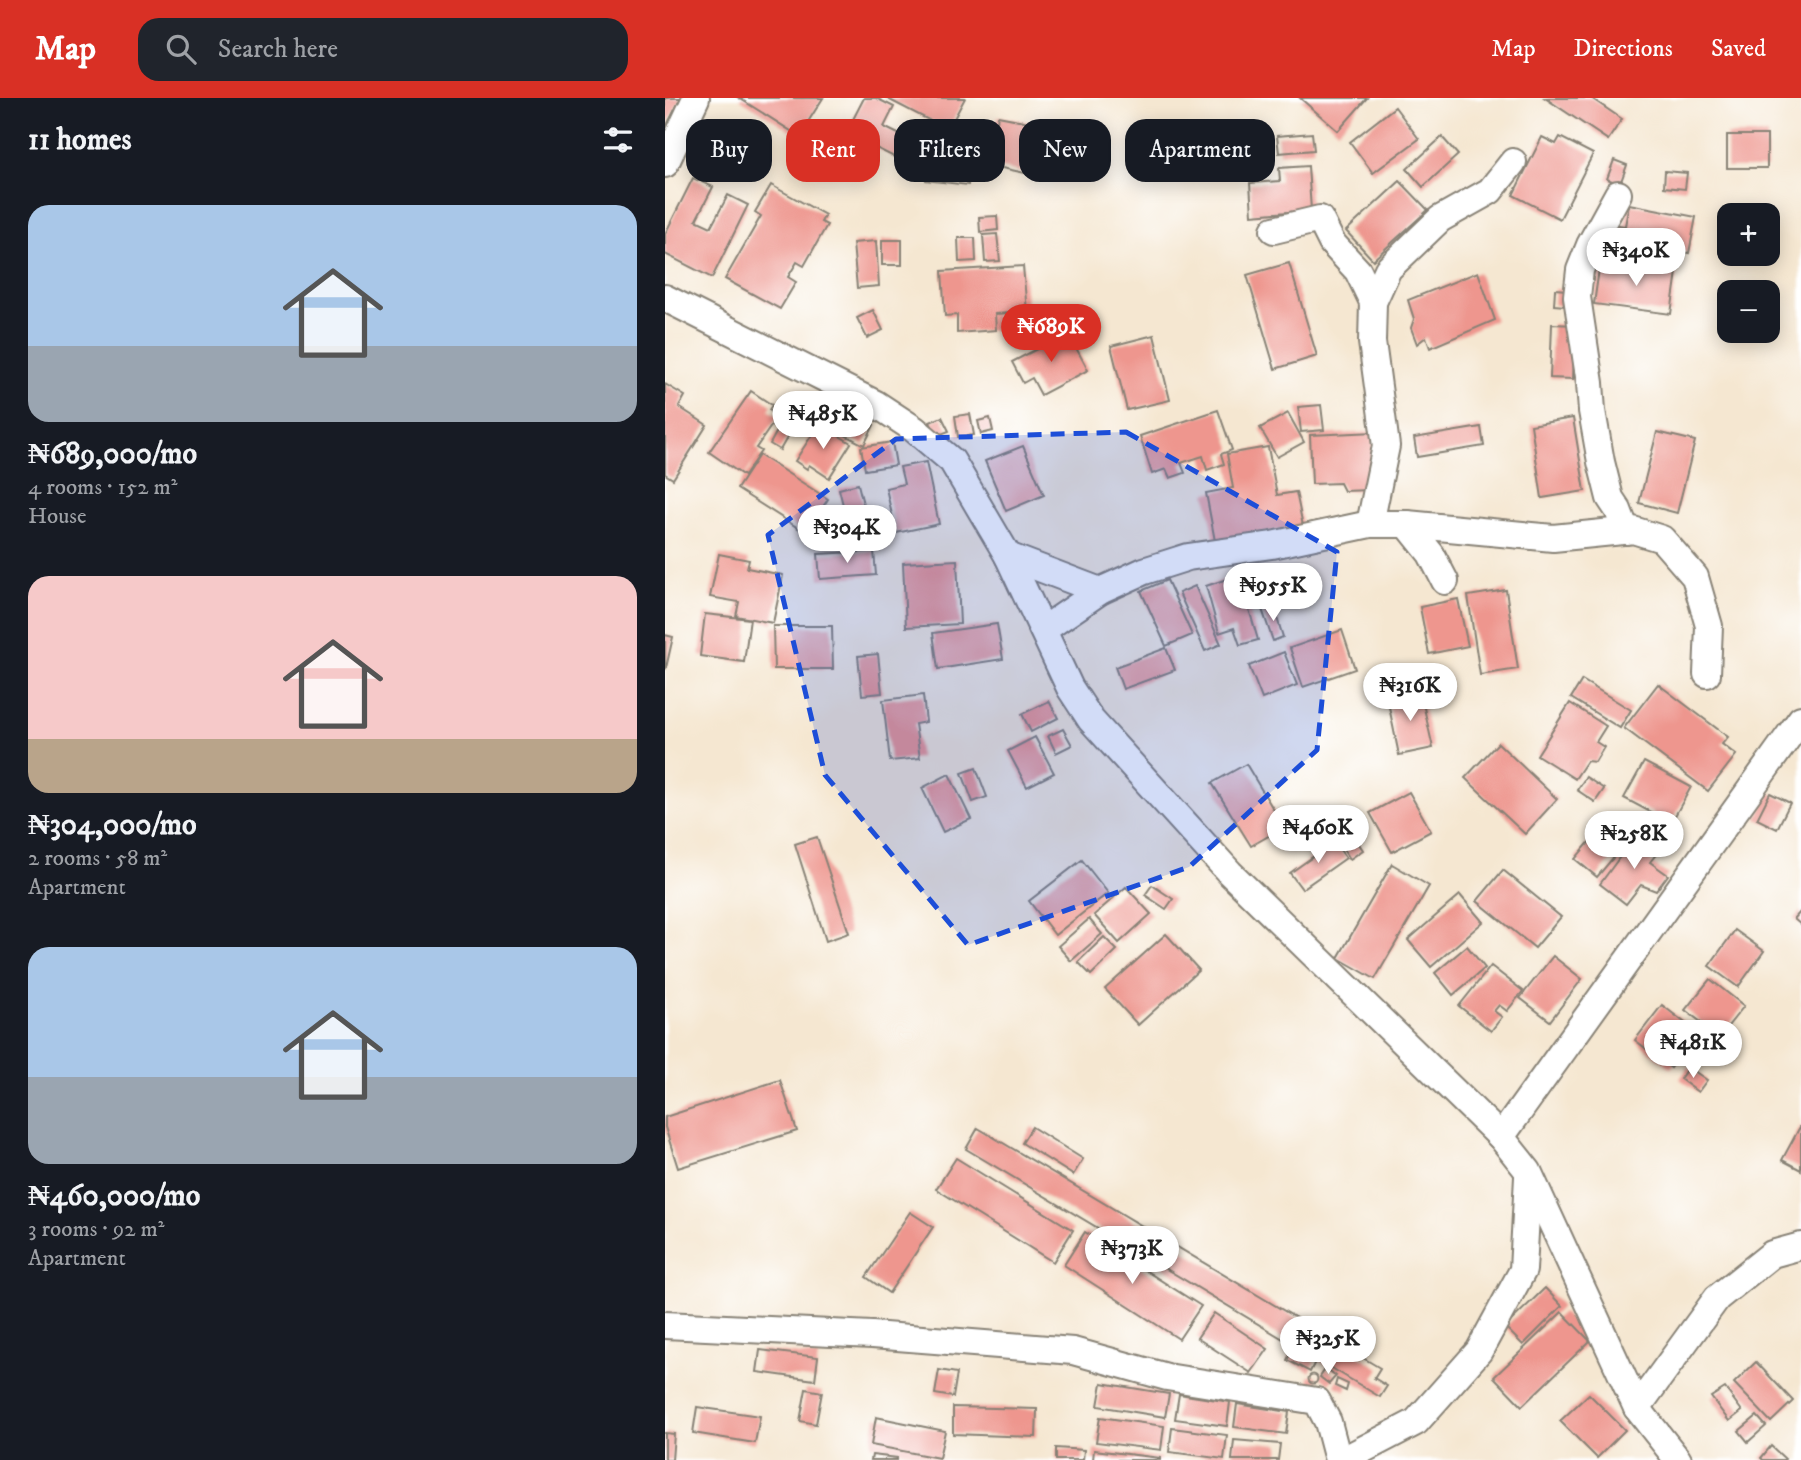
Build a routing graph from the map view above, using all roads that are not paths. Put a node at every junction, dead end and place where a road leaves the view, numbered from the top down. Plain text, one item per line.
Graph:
1 (696, 98) edge
2 (1513, 162) dead end
3 (665, 164) edge
4 (1618, 194) dead end
5 (1274, 230) dead end
6 (665, 298) edge
7 (1373, 302) junction
8 (1370, 524) junction
9 (1407, 524) junction
10 (1626, 531) junction
11 (1008, 556) junction
12 (1445, 581) dead end
13 (1100, 591) junction
14 (1043, 630) junction
15 (1707, 674) dead end
16 (1801, 719) edge
17 (1501, 1137) junction
18 (1528, 1171) junction
19 (1801, 1246) edge
20 (665, 1325) edge
21 (1637, 1408) junction
22 (1338, 1460) edge
23 (1343, 1460) edge
24 (1678, 1460) edge

1 - 3 street
2 - 7 street
4 - 10 street
5 - 7 street
6 - 11 street
7 - 8 street
8 - 9 street
8 - 13 street
9 - 10 street
9 - 12 street
10 - 15 street
11 - 13 street
11 - 14 street
13 - 14 street
14 - 17 street
16 - 17 street
17 - 18 street
18 - 21 street
18 - 23 street
19 - 21 street
20 - 22 street
21 - 24 street

